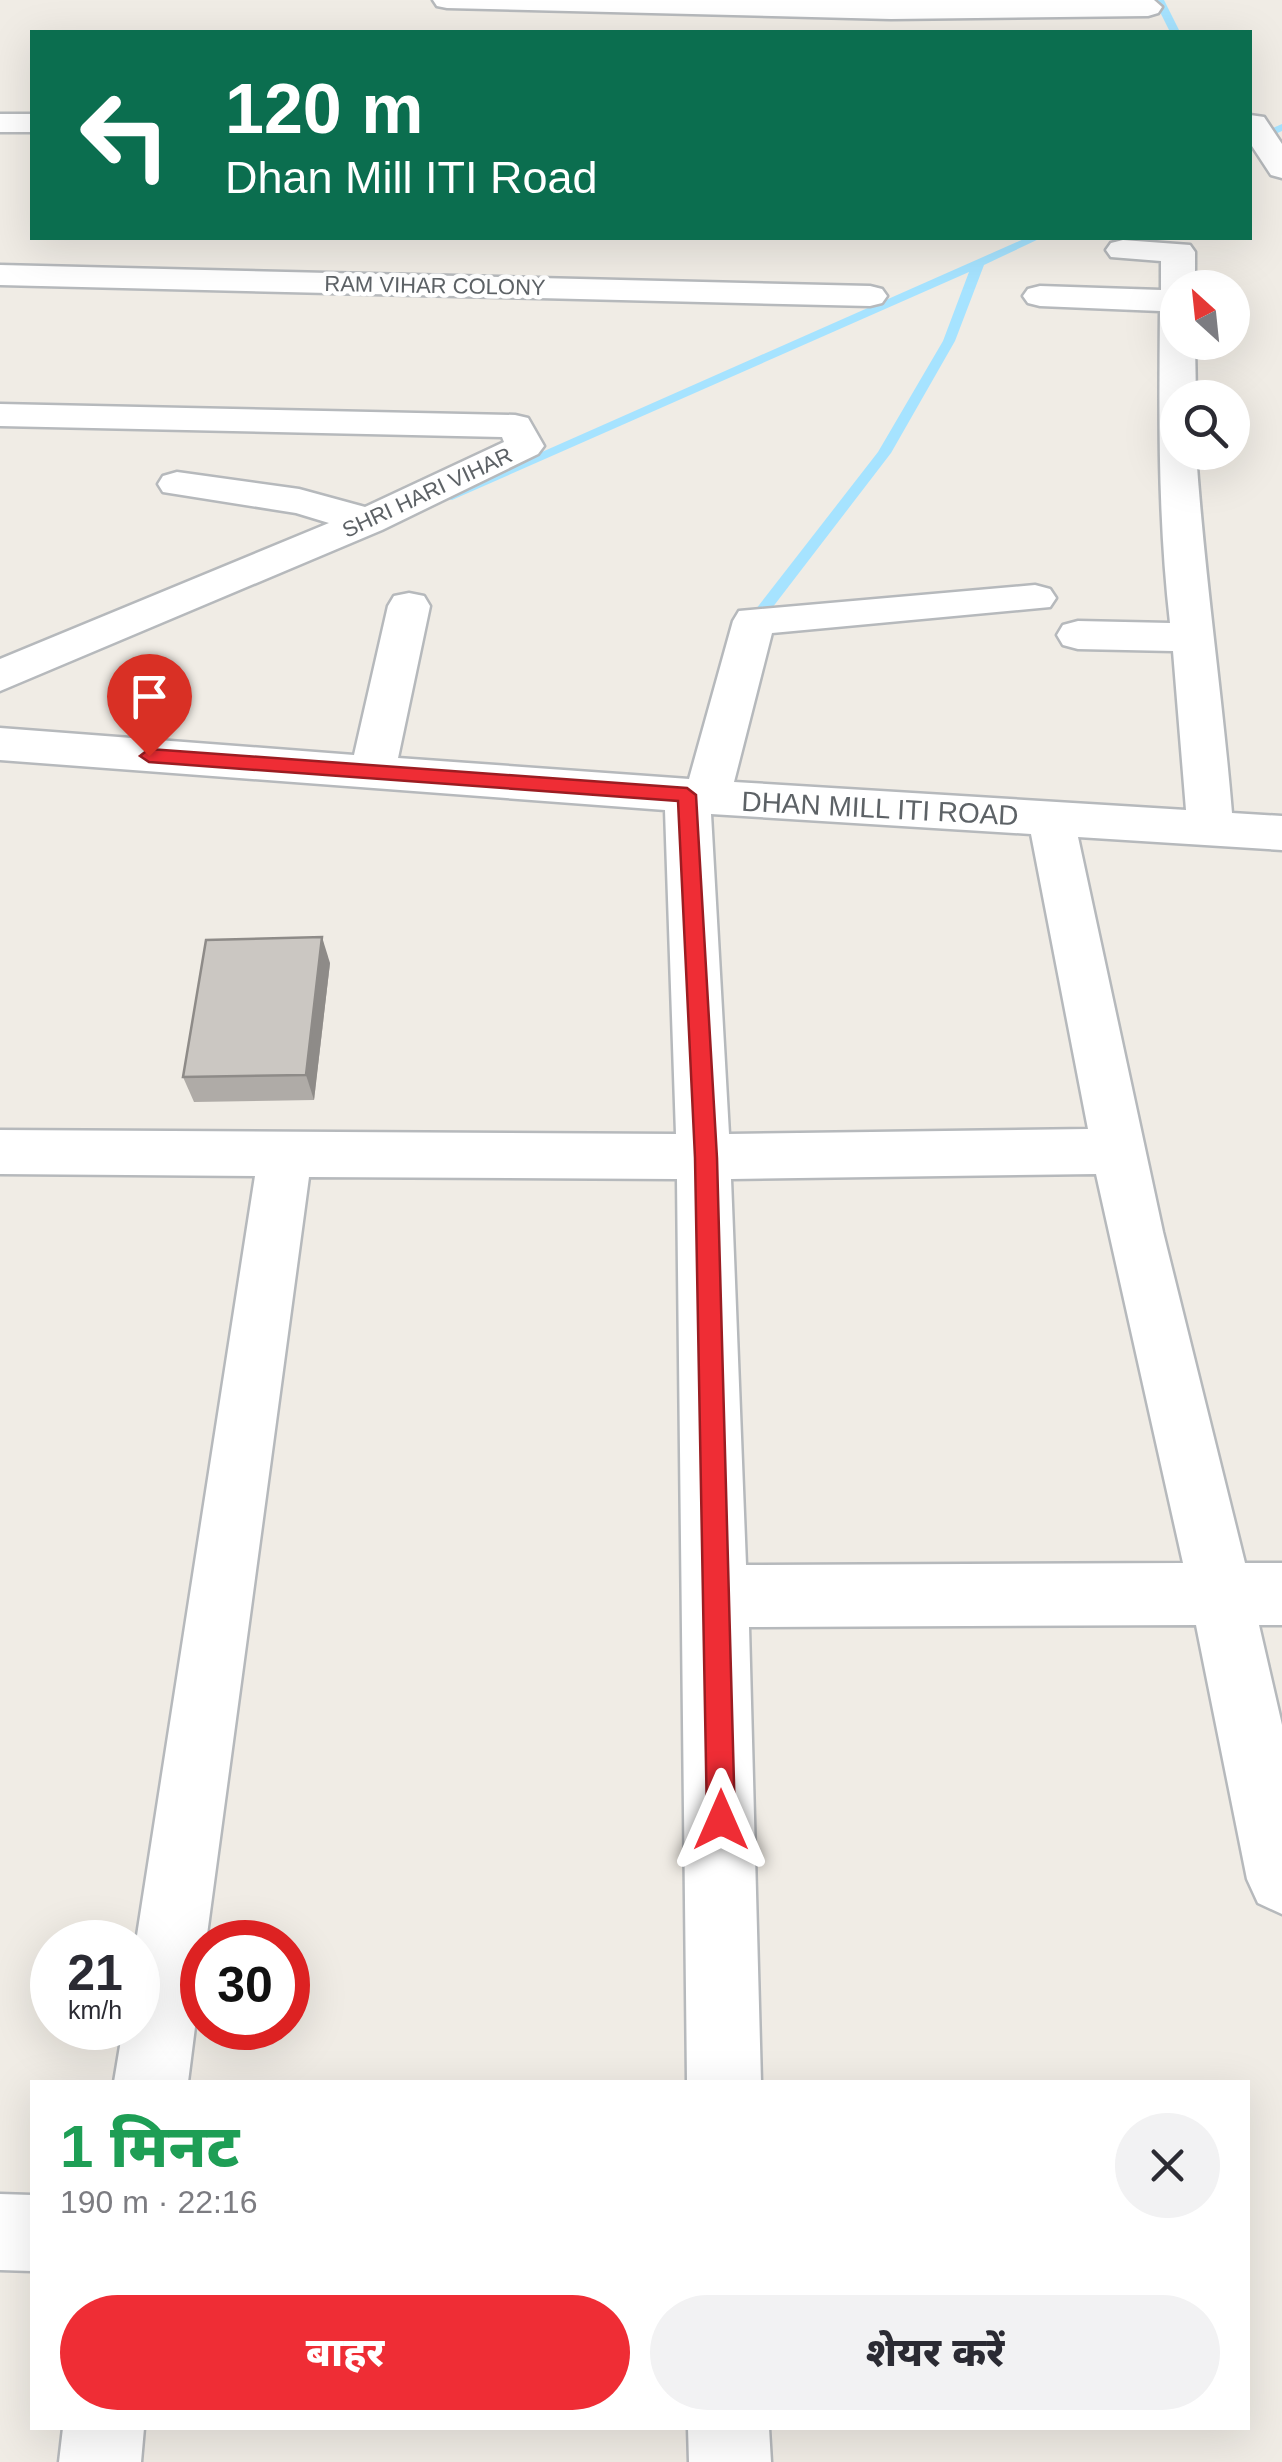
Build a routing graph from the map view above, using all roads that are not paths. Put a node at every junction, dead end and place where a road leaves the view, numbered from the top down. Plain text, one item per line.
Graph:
1 (448, 0) edge
2 (1148, 7) dead end
3 (0, 123) edge
4 (30, 123) edge
5 (1262, 127) edge
6 (1282, 168) edge
7 (38, 240) edge
8 (1123, 250) dead end
9 (1177, 270) edge
10 (12, 275) edge
11 (870, 296) dead end
12 (1040, 296) dead end
13 (1160, 300) edge
14 (1176, 360) edge
15 (0, 415) edge
16 (177, 484) dead end
17 (368, 521) junction
18 (1035, 598) dead end
19 (410, 606) dead end
20 (1078, 635) dead end
21 (1193, 638) junction
22 (0, 676) edge
23 (0, 744) edge
24 (372, 773) junction
25 (697, 796) junction
26 (1050, 818) junction
27 (1210, 828) junction
28 (1282, 834) edge
29 (1120, 1151) junction
30 (0, 1152) edge
31 (285, 1154) junction
32 (706, 1158) junction
33 (1220, 1594) junction
34 (1282, 1594) edge
35 (719, 1596) junction
36 (1282, 1879) edge
37 (151, 2080) edge
38 (724, 2080) edge
39 (0, 2232) edge
40 (30, 2233) edge
41 (104, 2430) edge
42 (729, 2430) edge
43 (100, 2462) edge
44 (730, 2462) edge

1 - 2 street
3 - 4 street
5 - 6 street
7 - 10 street
8 - 9 street
10 - 11 street, RAM VIHAR COLONY
12 - 13 street
14 - 21 street
15 - 17 street, SHRI HARI VIHAR
16 - 17 street
17 - 22 street, SHRI HARI VIHAR
18 - 25 street
19 - 24 street
20 - 21 street
21 - 27 street
23 - 24 street, DHAN MILL ITI ROAD
24 - 25 street, DHAN MILL ITI ROAD
25 - 26 street, DHAN MILL ITI ROAD
25 - 32 street
26 - 27 street, DHAN MILL ITI ROAD
26 - 29 street
27 - 28 street, DHAN MILL ITI ROAD
29 - 32 street
29 - 33 street
30 - 31 street
31 - 32 street
31 - 37 street
32 - 35 street
33 - 34 street
33 - 35 street
33 - 36 street
35 - 38 street
39 - 40 street
41 - 43 street
42 - 44 street

